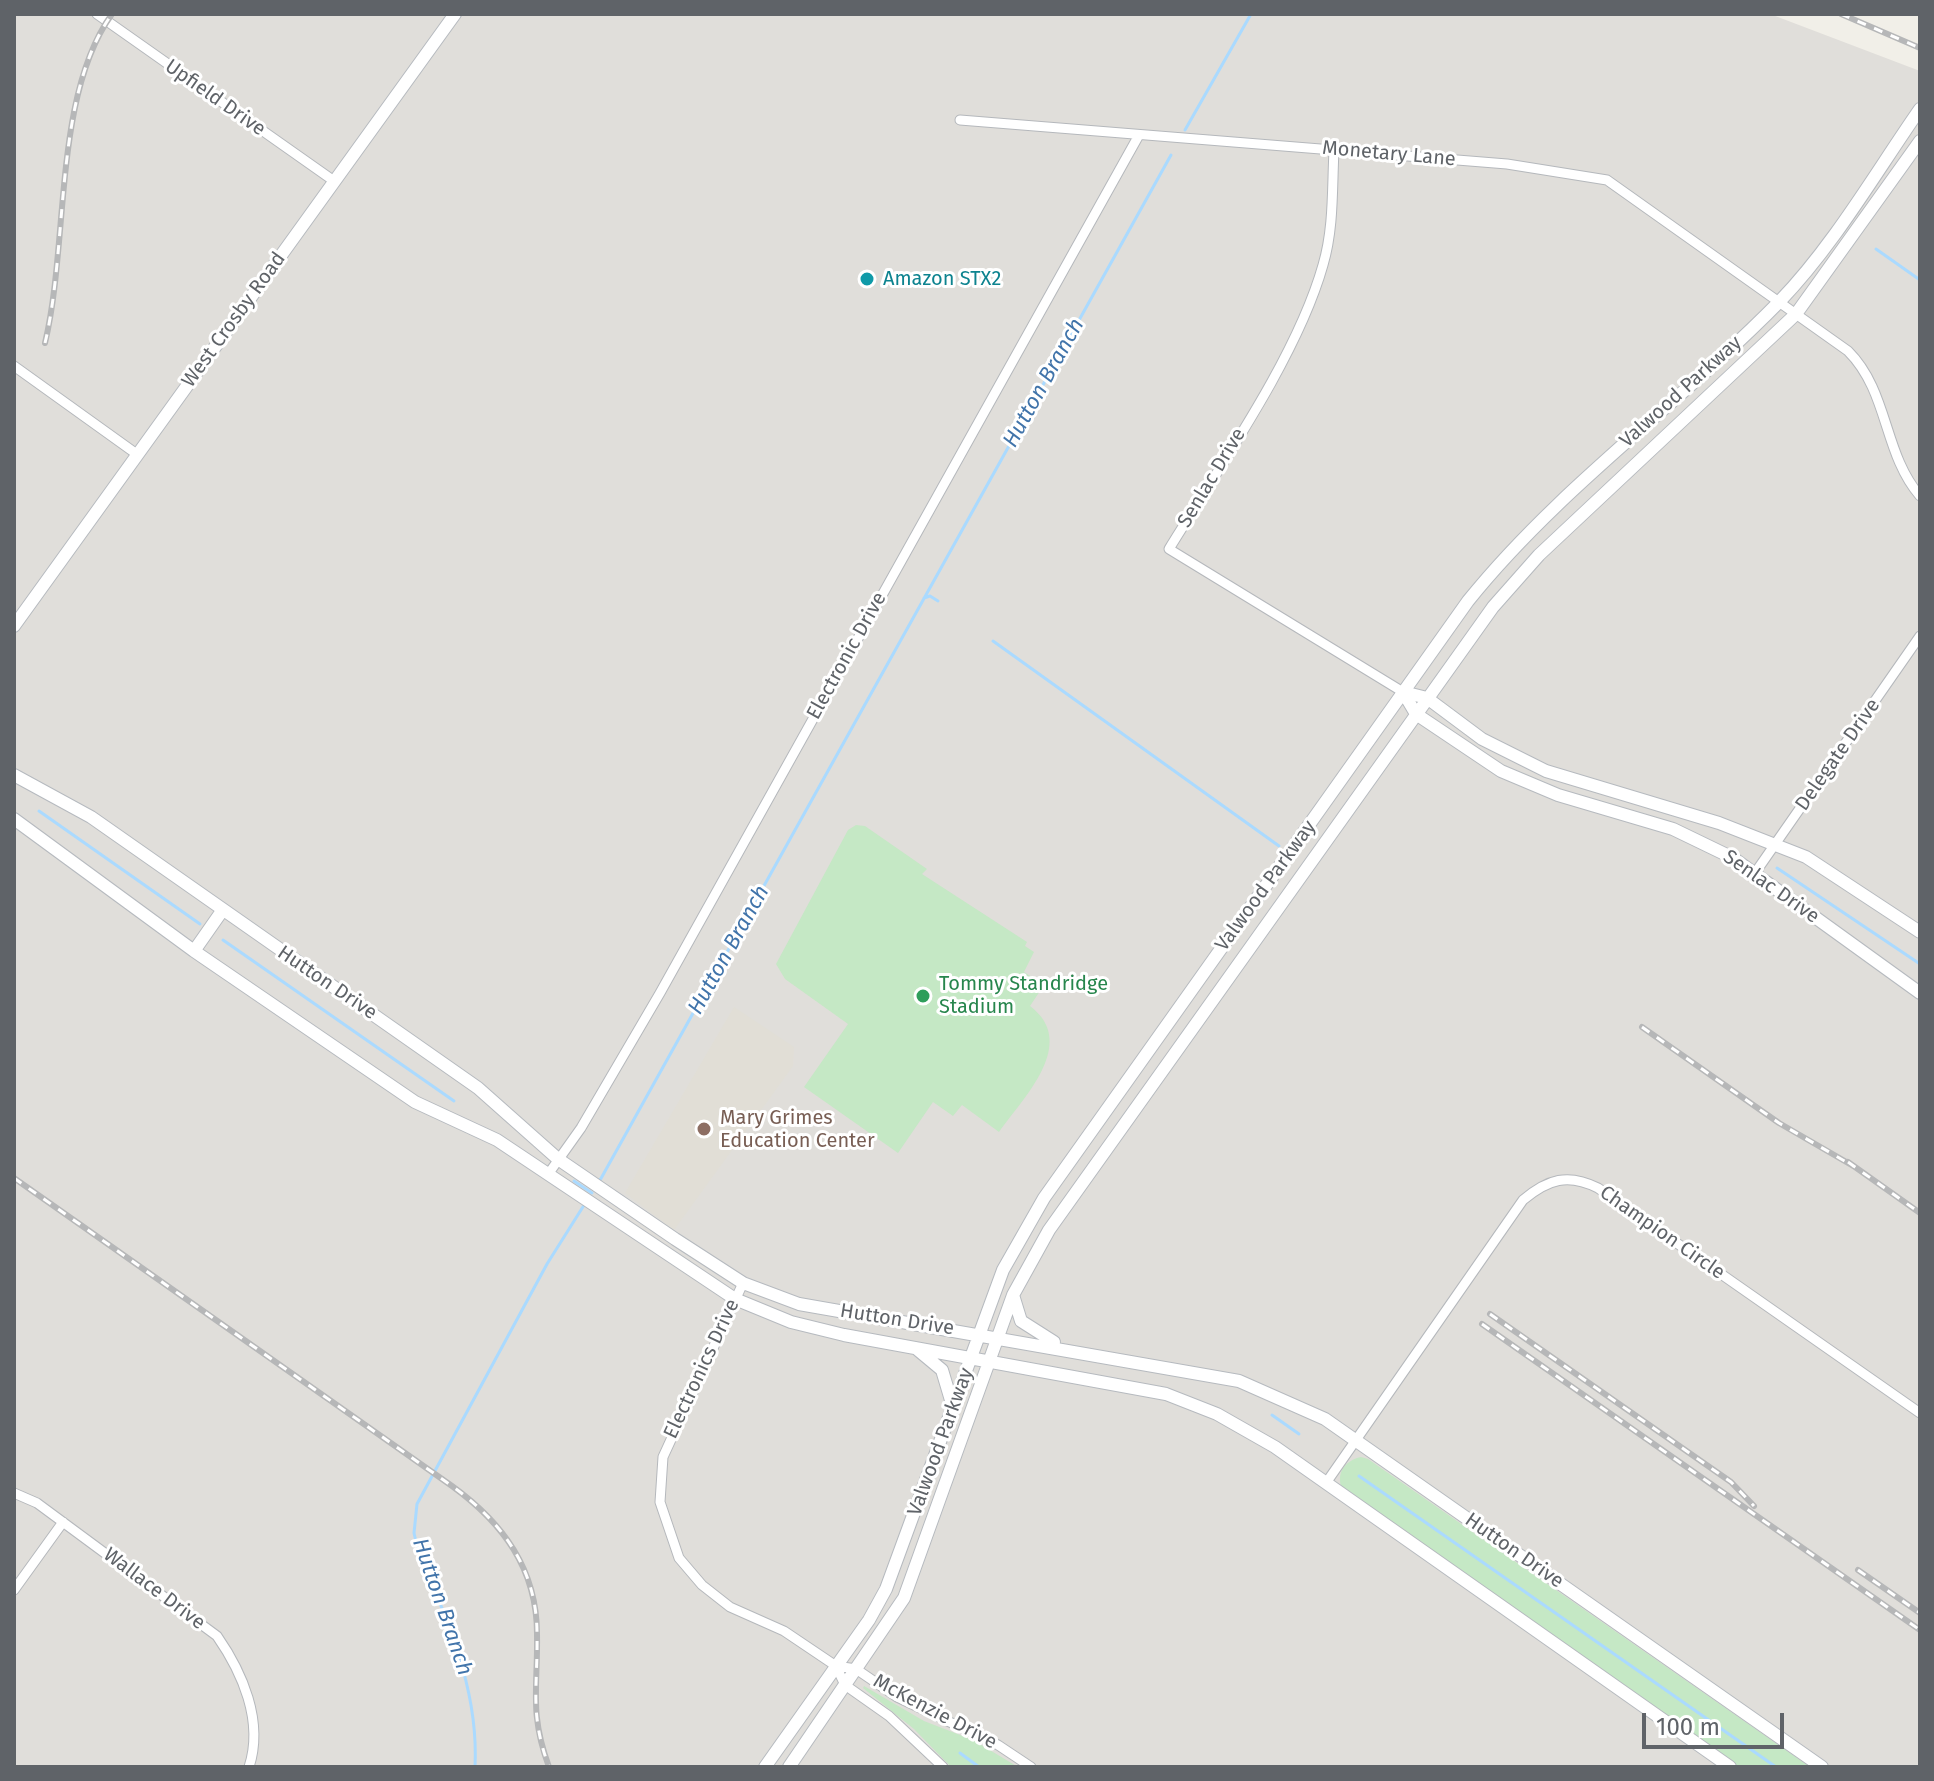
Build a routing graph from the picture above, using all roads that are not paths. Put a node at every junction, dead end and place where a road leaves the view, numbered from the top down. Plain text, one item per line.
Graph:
1 (97, 14) edge
2 (455, 14) edge
3 (1920, 109) edge
4 (960, 120) dead end
5 (1139, 135) junction
6 (1920, 141) edge
7 (1334, 150) junction
8 (334, 181) junction
9 (1856, 199) junction
10 (1872, 210) junction
11 (1779, 302) junction
12 (1796, 314) junction
13 (14, 366) edge
14 (1636, 434) junction
15 (1652, 450) junction
16 (138, 455) junction
17 (1920, 496) edge
18 (1497, 567) junction
19 (1514, 582) junction
20 (14, 626) edge
21 (1920, 636) edge
22 (1403, 692) junction
23 (1427, 698) junction
24 (1416, 714) junction
25 (14, 775) edge
26 (1572, 781) junction
27 (1568, 797) junction
28 (14, 819) edge
29 (1776, 844) junction
30 (1279, 866) junction
31 (1755, 873) junction
32 (1298, 879) junction
33 (222, 911) junction
34 (1920, 932) edge
35 (194, 951) junction
36 (1920, 993) edge
37 (1123, 1086) junction
38 (1142, 1098) junction
39 (558, 1159) junction
40 (549, 1173) junction
41 (743, 1283) junction
42 (1013, 1295) junction
43 (735, 1299) junction
44 (978, 1334) junction
45 (996, 1337) junction
46 (912, 1346) junction
47 (1080, 1352) junction
48 (971, 1357) junction
49 (988, 1360) junction
50 (953, 1409) junction
51 (1920, 1413) edge
52 (1355, 1440) junction
53 (663, 1457) joint
54 (1326, 1483) junction
55 (14, 1493) edge
56 (63, 1522) junction
57 (14, 1590) edge
58 (836, 1666) junction
59 (856, 1669) junction
60 (845, 1685) junction
61 (249, 1767) edge
62 (765, 1767) edge
63 (789, 1767) edge
64 (943, 1767) edge
65 (1031, 1767) edge
66 (1730, 1767) edge
67 (1822, 1767) edge

1 - 8 street, Upfield Drive
2 - 8 street, West Crosby Road
3 - 9 street, Valwood Parkway
4 - 5 street, Monetary Lane
5 - 7 street, Monetary Lane
5 - 39 street, Electronic Drive
6 - 10 street, Valwood Parkway
7 - 11 street, Monetary Lane
7 - 22 street, Senlac Drive
8 - 16 street, West Crosby Road
9 - 10 street
9 - 11 street, Valwood Parkway
10 - 12 street, Valwood Parkway
11 - 12 street, Monetary Lane
11 - 14 street, Valwood Parkway
12 - 15 street, Valwood Parkway
12 - 17 street, Monetary Lane
13 - 16 street
14 - 15 street
14 - 18 street, Valwood Parkway
15 - 19 street, Valwood Parkway
16 - 20 street, West Crosby Road
18 - 19 street
18 - 22 street, Valwood Parkway
19 - 23 street, Valwood Parkway
21 - 29 street, Delegate Drive
22 - 23 street, Senlac Drive
22 - 24 street, Senlac Drive
22 - 30 street, Valwood Parkway
23 - 24 street, Valwood Parkway
23 - 26 street, Senlac Drive
24 - 27 street, Senlac Drive
24 - 32 street, Valwood Parkway
25 - 33 street, Hutton Drive
26 - 27 street
26 - 29 street, Senlac Drive
27 - 31 street, Senlac Drive
28 - 35 street, Hutton Drive
29 - 31 street, Delegate Drive
29 - 34 street, Senlac Drive
30 - 32 street
30 - 37 street, Valwood Parkway
31 - 36 street, Senlac Drive
32 - 38 street, Valwood Parkway
33 - 35 street
33 - 39 street, Hutton Drive
35 - 40 street, Hutton Drive
37 - 38 street
37 - 44 street, Valwood Parkway
38 - 42 street, Valwood Parkway
39 - 40 street, Electronic Drive
39 - 41 street, Hutton Drive
40 - 43 street, Hutton Drive
41 - 43 street, Electronics Drive
41 - 44 street, Hutton Drive
42 - 45 street, Valwood Parkway
42 - 47 street
43 - 46 street, Hutton Drive
43 - 53 street, Electronics Drive
44 - 45 street, Hutton Drive
44 - 48 street, Valwood Parkway
45 - 47 street, Hutton Drive
45 - 49 street, Valwood Parkway
46 - 48 street, Hutton Drive
46 - 50 street
47 - 52 street, Hutton Drive
48 - 49 street, Hutton Drive
48 - 50 street, Valwood Parkway
49 - 54 street, Hutton Drive
49 - 59 street, Valwood Parkway
50 - 58 street, Valwood Parkway
51 - 52 street, Champion Circle
52 - 54 street, Champion Circle
52 - 67 street, Hutton Drive
53 - 58 street, McKenzie Drive
54 - 66 street, Hutton Drive
55 - 56 street, Wallace Drive
56 - 57 street
56 - 61 street, Wallace Drive
58 - 59 street, McKenzie Drive
58 - 60 street, McKenzie Drive
58 - 62 street, Valwood Parkway
59 - 60 street, Valwood Parkway
59 - 65 street, McKenzie Drive
60 - 63 street, Valwood Parkway
60 - 64 street, McKenzie Drive

